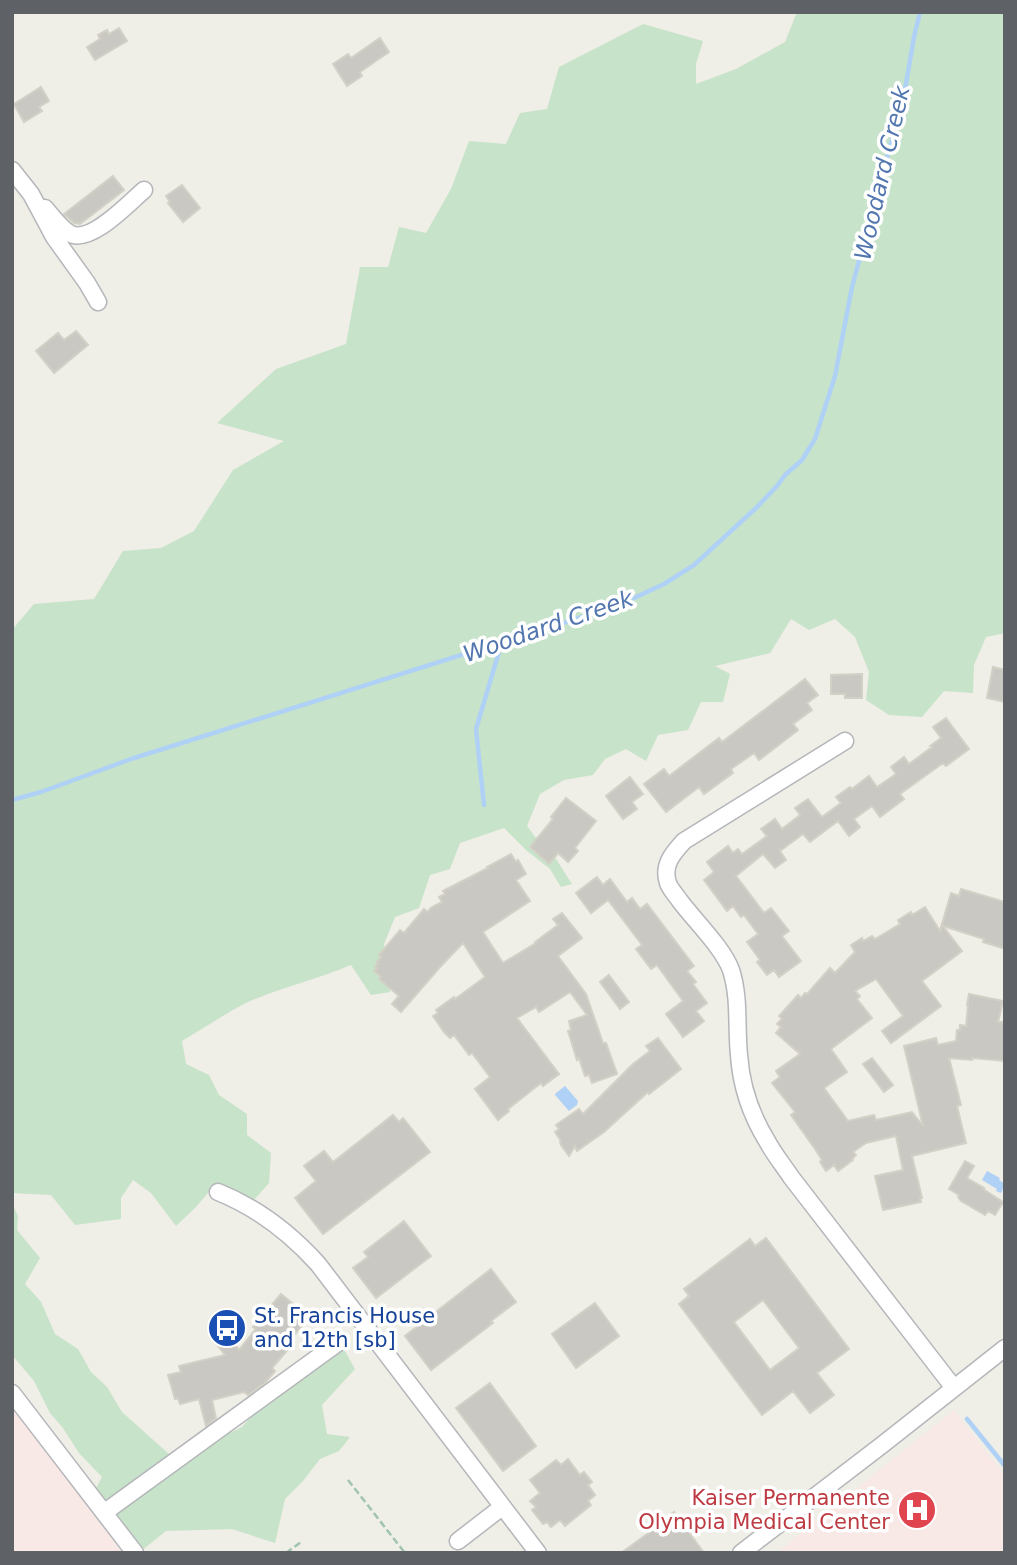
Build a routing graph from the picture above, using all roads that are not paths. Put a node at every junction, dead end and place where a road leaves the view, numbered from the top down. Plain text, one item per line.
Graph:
1 (12, 170) edge
2 (144, 190) dead end
3 (32, 194) junction
4 (98, 302) dead end
5 (845, 741) dead end
6 (218, 1192) dead end
7 (339, 1342) dead end
8 (1005, 1348) edge
9 (954, 1388) junction
10 (12, 1393) edge
11 (502, 1507) junction
12 (105, 1512) junction
13 (458, 1541) dead end
14 (135, 1553) edge
15 (538, 1553) edge
16 (741, 1553) edge

1 - 3 street
2 - 3 street
3 - 4 street
5 - 9 street
6 - 11 street
7 - 12 street
8 - 9 street
9 - 16 street
10 - 12 street
11 - 13 street
11 - 15 street
12 - 14 street

